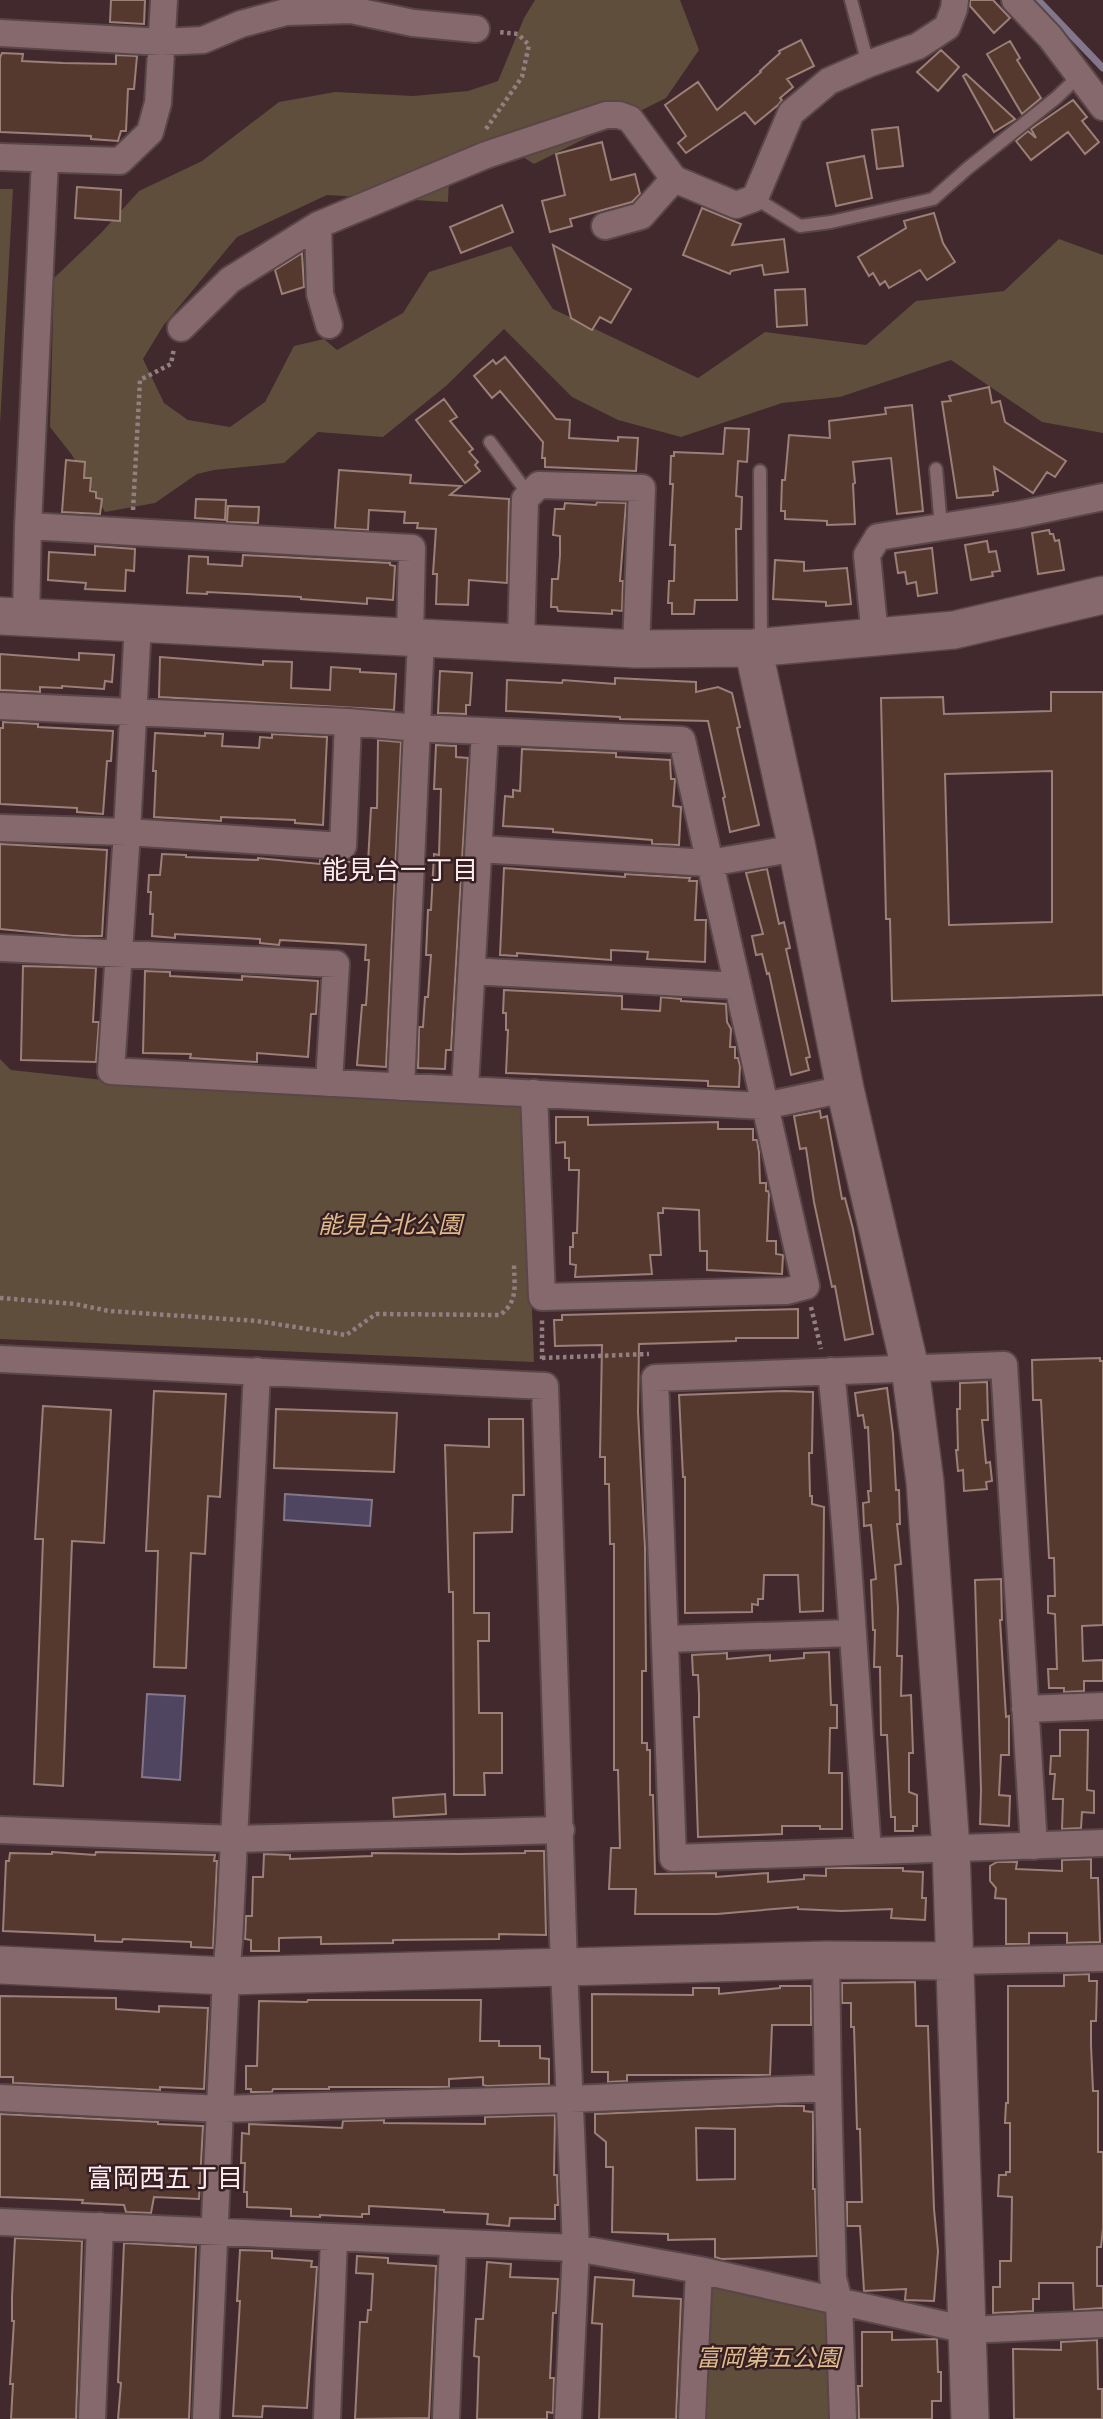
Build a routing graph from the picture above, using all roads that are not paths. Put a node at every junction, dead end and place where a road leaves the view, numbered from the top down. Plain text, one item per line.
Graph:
1 (164, 0) edge
2 (850, 0) edge
3 (955, 0) edge
4 (1015, 0) edge
5 (349, 5) edge
6 (477, 29) road end
7 (0, 33) edge
8 (162, 42) junction
9 (868, 64) junction
10 (1080, 75) junction
11 (1103, 107) edge
12 (0, 157) edge
13 (45, 159) junction
14 (674, 179) junction
15 (755, 198) junction
16 (318, 225) junction
17 (605, 226) dead end
18 (329, 325) dead end
19 (181, 327) road end
20 (490, 442) dead end
21 (936, 469) dead end
22 (760, 471) dead end
23 (530, 495) junction
24 (1103, 497) edge
25 (28, 526) junction
26 (941, 527) junction
27 (1103, 595) edge
28 (13, 617) edge
29 (138, 623) junction
30 (875, 637) junction
31 (416, 638) junction
32 (521, 643) junction
33 (757, 648) junction
34 (636, 649) junction
35 (0, 706) edge
36 (133, 711) junction
37 (348, 722) junction
38 (418, 728) junction
39 (485, 731) junction
40 (0, 828) edge
41 (127, 832) junction
42 (797, 848) junction
43 (479, 849) junction
44 (709, 863) junction
45 (0, 947) edge
46 (118, 953) junction
47 (472, 971) junction
48 (737, 986) junction
49 (329, 1083) junction
50 (401, 1087) junction
51 (465, 1088) junction
52 (845, 1089) junction
53 (534, 1093) junction
54 (764, 1106) junction
55 (0, 1359) edge
56 (826, 1360) junction
57 (910, 1367) junction
58 (257, 1371) junction
59 (852, 1633) junction
60 (666, 1639) junction
61 (1103, 1706) edge
62 (1025, 1709) junction
63 (0, 1830) edge
64 (561, 1830) junction
65 (234, 1839) junction
66 (1103, 1843) edge
67 (1034, 1846) junction
68 (951, 1849) junction
69 (868, 1852) junction
70 (1103, 1958) edge
71 (826, 1960) junction
72 (956, 1961) junction
73 (0, 1965) edge
74 (564, 1966) junction
75 (226, 1976) junction
76 (828, 2088) junction
77 (0, 2098) edge
78 (571, 2099) junction
79 (221, 2109) junction
80 (0, 2222) edge
81 (100, 2226) junction
82 (215, 2232) junction
83 (334, 2238) junction
84 (453, 2243) junction
85 (576, 2248) junction
86 (699, 2270) junction
87 (839, 2301) junction
88 (1103, 2324) edge
89 (967, 2330) junction
90 (92, 2419) edge
91 (206, 2419) edge
92 (327, 2419) edge
93 (446, 2419) edge
94 (568, 2419) edge
95 (692, 2419) edge
96 (843, 2419) edge
97 (970, 2419) edge

1 - 8 street
2 - 9 lane
3 - 9 street
4 - 10 street
5 - 6 street
5 - 8 street
7 - 8 street
8 - 13 street
9 - 15 street
10 - 11 street
10 - 15 lane
12 - 13 street
13 - 25 street
14 - 15 street
14 - 16 street
14 - 17 street
16 - 18 street
16 - 19 street
20 - 23 lane
21 - 26 lane
22 - 33 lane
23 - 32 street
23 - 34 street
24 - 26 street
25 - 28 street
25 - 31 street
26 - 30 street
27 - 30 street
28 - 29 street
29 - 31 street
29 - 36 street
30 - 33 street
31 - 32 street
31 - 38 street
32 - 34 street
33 - 34 street
33 - 42 street
35 - 36 street
36 - 37 street
36 - 41 street
37 - 38 street
37 - 41 street
38 - 39 street
38 - 50 street
39 - 43 street
39 - 44 street
40 - 41 street
41 - 46 street
42 - 44 street
42 - 52 street
43 - 44 street
43 - 47 street
44 - 48 street
45 - 46 street
46 - 49 street
46 - 49 street
47 - 48 street
47 - 51 street
48 - 54 street
49 - 50 street
50 - 51 street
51 - 53 street
52 - 54 street
52 - 57 street
53 - 54 street
53 - 54 street
55 - 58 street
56 - 57 street
56 - 59 street
56 - 60 street
57 - 62 street
57 - 68 street
58 - 64 street
58 - 65 street
59 - 60 street
59 - 69 street
60 - 69 street
61 - 62 street
62 - 67 street
63 - 65 street
64 - 65 street
64 - 74 street
65 - 75 street
66 - 67 street
67 - 68 street
68 - 69 street
68 - 72 street
70 - 72 street
71 - 72 street
71 - 74 street
71 - 76 street
72 - 89 street
73 - 75 street
74 - 75 street
74 - 78 street
75 - 79 street
76 - 78 street
76 - 87 street
77 - 79 street
78 - 79 street
78 - 85 street
79 - 82 street
80 - 81 street
81 - 82 street
81 - 90 street
82 - 83 street
82 - 91 street
83 - 84 street
83 - 92 street
84 - 85 street
84 - 93 street
85 - 86 street
85 - 94 street
86 - 87 street
86 - 95 street
87 - 89 street
87 - 96 street
88 - 89 street
89 - 97 street

